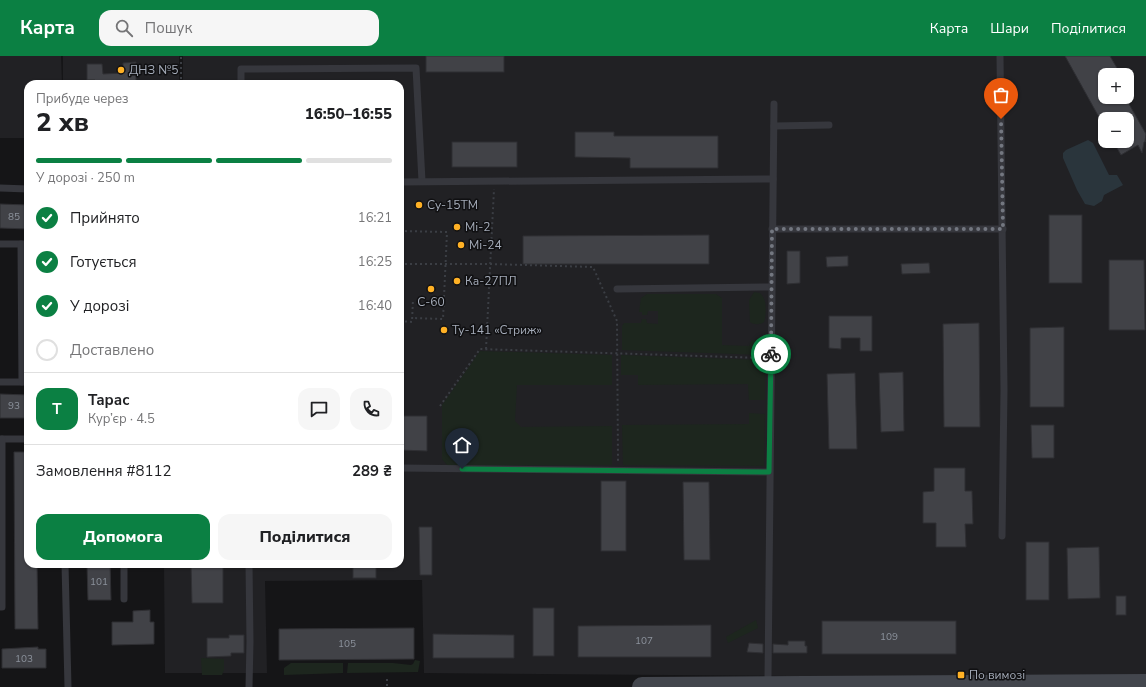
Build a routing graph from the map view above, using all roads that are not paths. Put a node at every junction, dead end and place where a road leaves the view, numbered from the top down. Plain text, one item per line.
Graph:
1 (1000, 56) edge
2 (241, 80) edge
3 (774, 104) dead end
4 (829, 125) dead end
5 (774, 126) junction
6 (773, 179) junction
7 (422, 181) junction
8 (404, 182) edge
9 (0, 188) edge
10 (24, 189) edge
11 (772, 229) junction
12 (1003, 229) junction
13 (0, 244) edge
14 (24, 244) edge
15 (771, 286) junction
16 (617, 289) dead end
17 (0, 382) edge
18 (24, 382) edge
19 (1, 439) edge
20 (24, 440) edge
21 (404, 468) edge
22 (769, 472) junction
23 (1, 496) edge
24 (1002, 536) dead end
25 (65, 568) edge
26 (124, 568) edge
27 (249, 568) edge
28 (124, 600) dead end
29 (0, 607) edge
30 (768, 677) dead end
31 (1146, 684) edge
32 (908, 686) edge
33 (961, 686) edge
34 (68, 687) edge
35 (249, 687) edge
36 (642, 687) edge

1 - 12 lane
2 - 7 lane
3 - 5 lane
4 - 5 lane
5 - 6 lane
6 - 7 lane
6 - 11 lane
7 - 8 lane
9 - 10 lane
11 - 12 lane
11 - 15 lane
12 - 24 lane
13 - 14 lane
15 - 16 lane
15 - 22 lane
17 - 18 lane
19 - 20 lane
19 - 23 lane
21 - 22 lane
22 - 30 lane
23 - 29 lane
25 - 34 lane
26 - 28 lane
27 - 35 lane
31 - 33 main road
32 - 33 main road
32 - 36 main road

